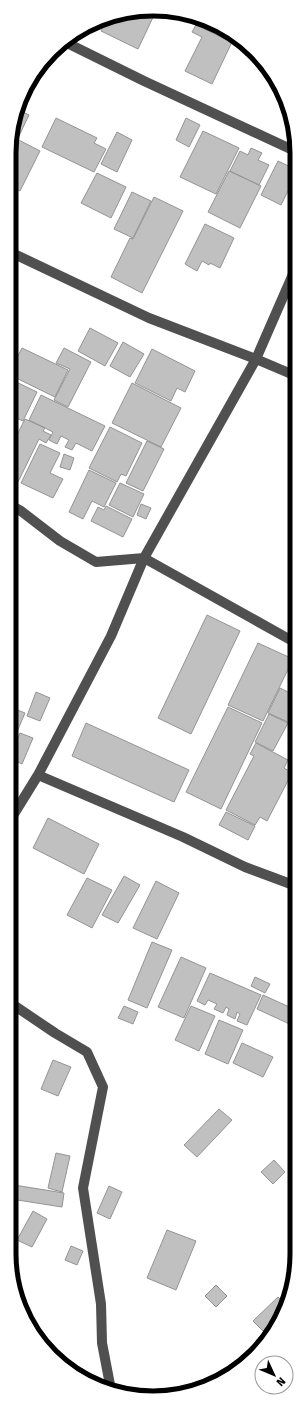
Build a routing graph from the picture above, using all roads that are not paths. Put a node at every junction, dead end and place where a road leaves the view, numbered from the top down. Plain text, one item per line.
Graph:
1 (70, 44) edge
2 (290, 149) edge
3 (16, 255) edge
4 (290, 281) edge
5 (256, 359) junction
6 (290, 373) edge
7 (16, 508) edge
8 (144, 558) junction
9 (290, 640) edge
10 (38, 775) junction
11 (16, 812) edge
12 (290, 884) edge
13 (16, 1007) edge
14 (110, 1384) edge

1 - 2 street
3 - 5 street
4 - 5 street
5 - 6 street
5 - 8 street
7 - 8 street
8 - 9 street
8 - 10 street
10 - 11 street
10 - 12 street
13 - 14 street

